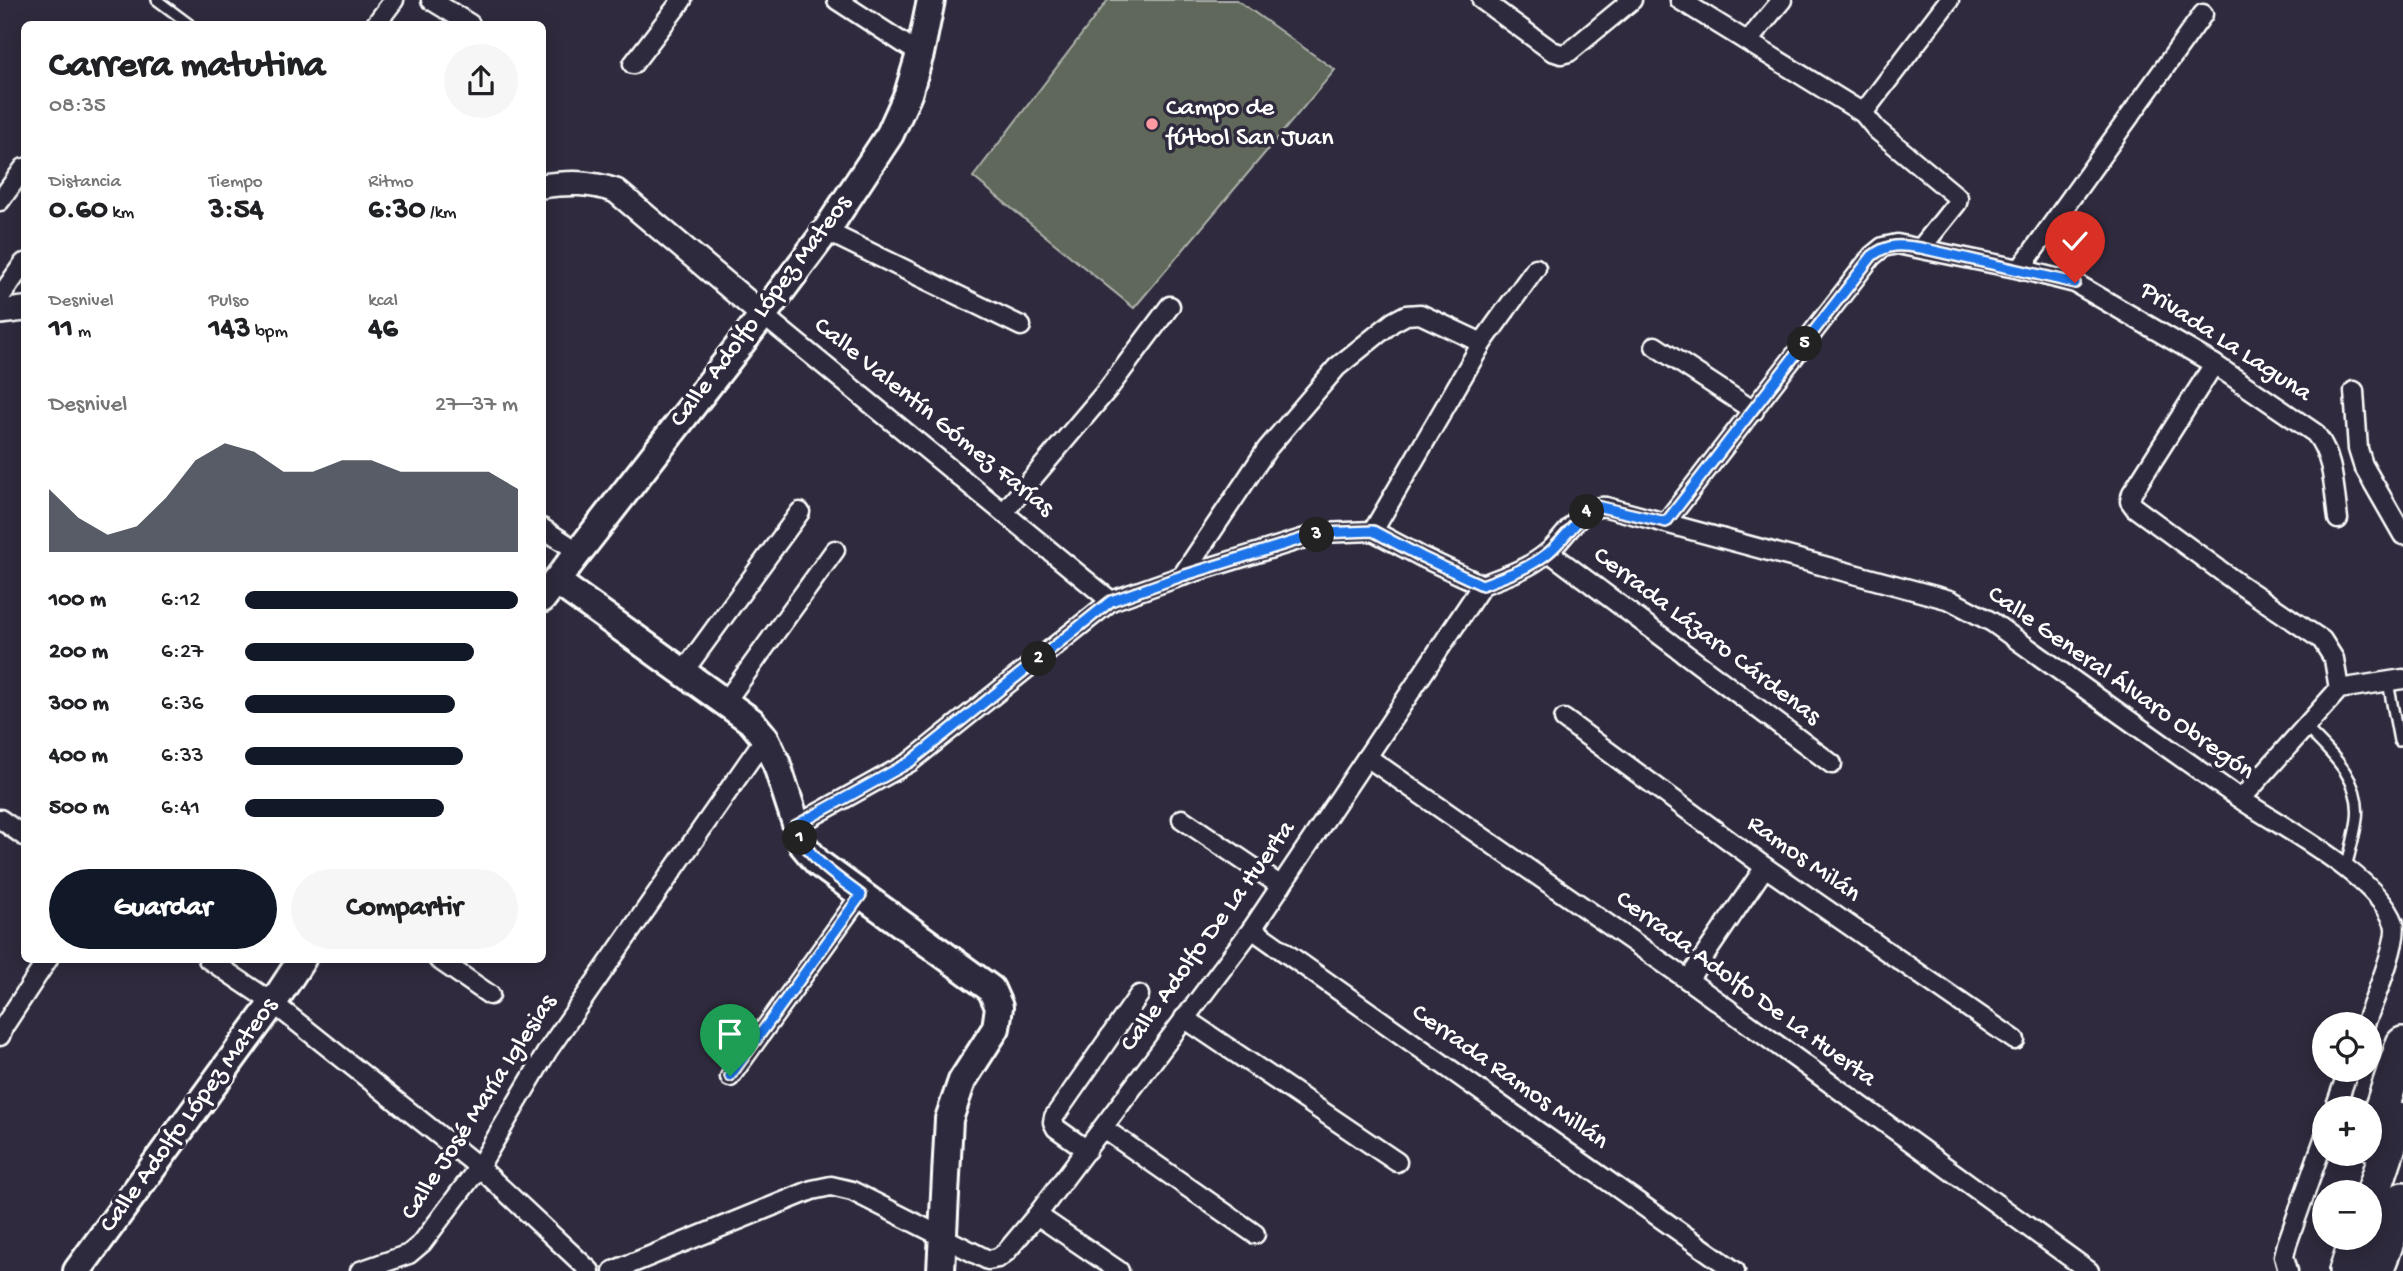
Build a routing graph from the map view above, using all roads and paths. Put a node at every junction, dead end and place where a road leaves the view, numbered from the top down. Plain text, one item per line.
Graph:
1 (157, 0) edge
2 (394, 0) edge
3 (431, 0) edge
4 (682, 0) edge
5 (837, 0) edge
6 (931, 0) edge
7 (1482, 0) edge
8 (1632, 0) edge
9 (1680, 0) edge
10 (1782, 0) edge
11 (1949, 0) edge
12 (2203, 14) dead end
13 (185, 21) edge
14 (378, 21) edge
15 (465, 21) edge
16 (1748, 41) junction
17 (920, 54) junction
18 (633, 64) dead end
19 (1863, 113) junction
20 (21, 172) edge
21 (546, 185) edge
22 (0, 201) edge
23 (826, 231) junction
24 (1921, 248) junction
25 (21, 266) edge
26 (1535, 268) dead end
27 (2020, 269) junction
28 (0, 297) edge
29 (1170, 306) dead end
30 (21, 309) edge
31 (0, 312) edge
32 (763, 315) junction
33 (1021, 326) dead end
34 (1482, 343) junction
35 (1655, 346) dead end
36 (2214, 364) junction
37 (2354, 391) dead end
38 (1754, 411) junction
39 (800, 512) dead end
40 (1004, 512) junction
41 (2338, 519) dead end
42 (1666, 522) junction
43 (546, 531) edge
44 (1373, 531) junction
45 (2403, 534) edge
46 (835, 550) dead end
47 (579, 552) junction
48 (1549, 552) junction
49 (1182, 576) junction
50 (1482, 585) junction
51 (549, 590) edge
52 (1111, 601) junction
53 (684, 671) junction
54 (2395, 681) edge
55 (2339, 689) junction
56 (726, 701) junction
57 (1564, 719) dead end
58 (2305, 727) junction
59 (765, 738) junction
60 (2399, 741) dead end
61 (1367, 757) junction
62 (1832, 764) dead end
63 (2241, 799) junction
64 (0, 819) edge
65 (1182, 819) dead end
66 (795, 826) junction
67 (21, 834) edge
68 (1765, 867) junction
69 (2346, 867) junction
70 (1281, 886) junction
71 (861, 895) junction
72 (1252, 929) junction
73 (45, 963) edge
74 (214, 963) edge
75 (299, 963) edge
76 (444, 963) edge
77 (1688, 980) junction
78 (491, 995) dead end
79 (1139, 995) dead end
80 (274, 1003) junction
81 (2369, 1012) edge
82 (1184, 1018) junction
83 (0, 1036) edge
84 (2015, 1040) dead end
85 (2403, 1044) edge
86 (730, 1076) dead end
87 (2403, 1104) edge
88 (2382, 1107) edge
89 (1103, 1128) junction
90 (1087, 1150) junction
91 (1397, 1162) dead end
92 (2314, 1166) edge
93 (479, 1167) junction
94 (2378, 1180) edge
95 (2403, 1199) edge
96 (1037, 1215) junction
97 (1255, 1234) dead end
98 (943, 1238) junction
99 (2333, 1250) edge
100 (2353, 1250) edge
101 (642, 1266) edge
102 (77, 1271) edge
103 (360, 1271) edge
104 (590, 1271) edge
105 (614, 1271) edge
106 (941, 1271) edge
107 (1119, 1271) edge
108 (1735, 1271) edge
109 (2089, 1271) edge
110 (2288, 1271) edge
111 (2326, 1271) edge
112 (2346, 1271) edge
113 (2376, 1271) edge

1 - 13 lane
2 - 14 street
3 - 15 street
4 - 18 street
5 - 17 street
6 - 17 main road, Calle Adolfo López Mateos
7 - 8 street
9 - 16 street
10 - 16 street
11 - 19 street
12 - 27 street
16 - 19 street
17 - 23 main road, Calle Adolfo López Mateos
19 - 24 street
20 - 22 street
21 - 32 street, Calle Valentín Gómez Farías
23 - 32 main road, Calle Adolfo López Mateos
23 - 33 street
24 - 27 street, Privada La Laguna
24 - 38 street, Privada La Laguna
25 - 28 street
26 - 34 street
27 - 36 street, Privada La Laguna
29 - 40 street
30 - 31 street
32 - 40 street, Calle Valentín Gómez Farías
32 - 47 main road, Calle Adolfo López Mateos
34 - 44 street
34 - 49 street
35 - 38 street
36 - 41 street, Privada La Laguna
36 - 55 street
37 - 45 street
38 - 42 street, Privada La Laguna
39 - 53 street
40 - 52 street, Calle Valentín Gómez Farías
42 - 48 street, Calle General Álvaro Obregón
42 - 63 street, Calle General Álvaro Obregón
43 - 47 street
44 - 49 street
44 - 50 street
46 - 56 street
47 - 51 main road, Calle Adolfo López Mateos
48 - 50 street, Calle General Álvaro Obregón
48 - 62 street, Cerrada Lázaro Cárdenas
49 - 52 street
50 - 61 street, Calle Adolfo De La Huerta
51 - 53 main road
52 - 66 street
53 - 56 main road
54 - 55 street
54 - 60 lane
55 - 58 street
56 - 59 main road
57 - 68 street, Ramos Milán
58 - 63 street
58 - 69 lane
59 - 66 main road
59 - 93 street, Calle José María Iglesias
61 - 70 street, Calle Adolfo De La Huerta
61 - 77 street, Cerrada Adolfo De La Huerta
63 - 69 street, Calle General Álvaro Obregón
64 - 67 street
65 - 70 street
66 - 71 main road
68 - 77 street
68 - 84 street, Ramos Milán
69 - 81 street, Calle General Álvaro Obregón
70 - 72 street, Calle Adolfo De La Huerta
71 - 86 street
71 - 98 main road
72 - 82 street, Calle Adolfo De La Huerta
72 - 108 street, Cerrada Ramos Millán
73 - 83 street
74 - 80 street
75 - 80 main road, Calle Adolfo López Mateos
76 - 78 street
77 - 109 street, Cerrada Adolfo De La Huerta
79 - 90 street
80 - 93 street
80 - 102 main road, Calle Adolfo López Mateos
82 - 89 street, Calle Adolfo De La Huerta
82 - 91 street
85 - 88 highway
87 - 94 highway
89 - 90 street, Calle Adolfo De La Huerta
89 - 97 street
90 - 96 street, Calle Adolfo De La Huerta
92 - 110 street
93 - 103 street, Calle José María Iglesias
93 - 104 street
95 - 113 highway
96 - 98 street, Calle Adolfo De La Huerta
96 - 107 street
98 - 101 street, Calle Adolfo De La Huerta
98 - 106 main road
99 - 111 highway
100 - 112 highway
101 - 105 street, Calle Adolfo De La Huerta

